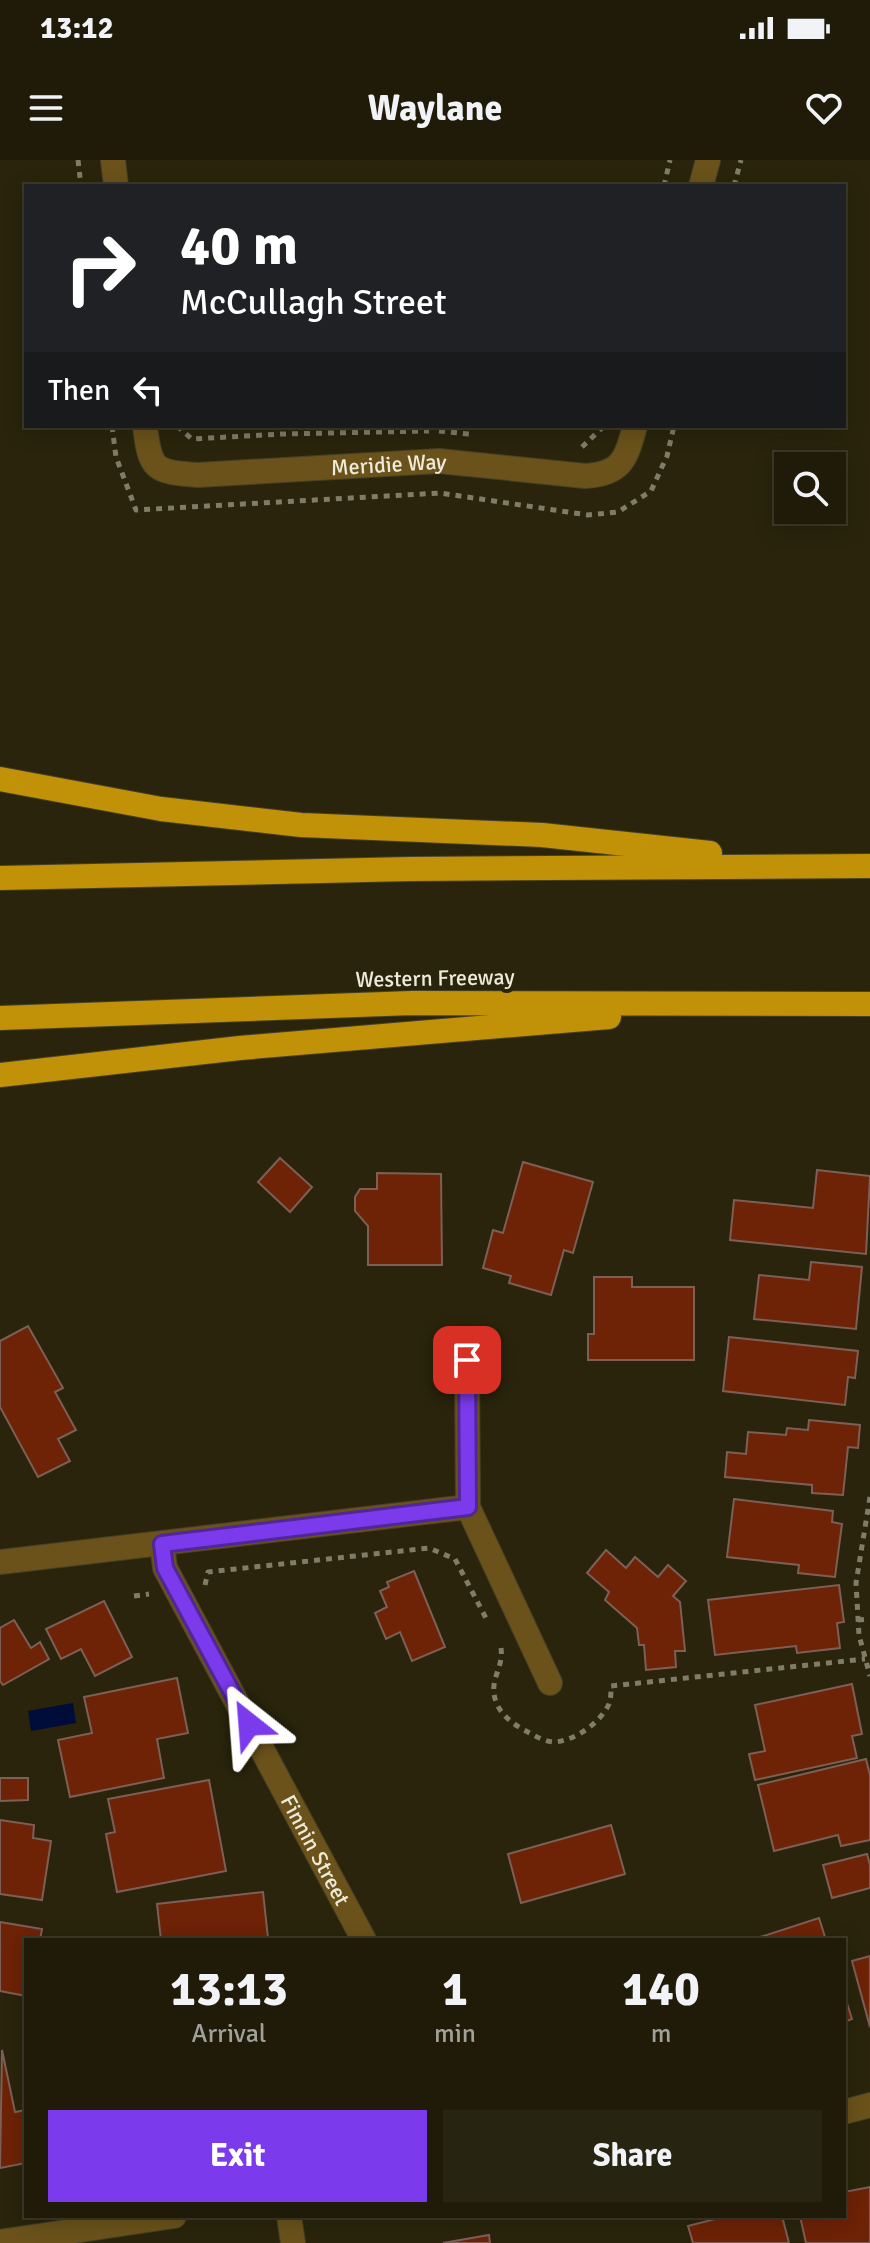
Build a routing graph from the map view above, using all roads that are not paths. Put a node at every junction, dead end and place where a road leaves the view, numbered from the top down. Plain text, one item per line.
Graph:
1 (113, 160) edge
2 (708, 160) edge
3 (116, 184) edge
4 (702, 184) edge
5 (145, 428) edge
6 (634, 428) edge
7 (0, 779) edge
8 (819, 864) junction
9 (870, 866) edge
10 (0, 878) edge
11 (819, 1002) junction
12 (870, 1004) edge
13 (0, 1018) edge
14 (0, 1075) edge
15 (467, 1360) dead end
16 (468, 1507) junction
17 (162, 1544) junction
18 (0, 1562) edge
19 (550, 1683) dead end
20 (363, 1938) edge
21 (870, 2105) edge
22 (846, 2111) edge
23 (161, 2218) edge
24 (289, 2218) edge
25 (0, 2242) edge
26 (293, 2243) edge

1 - 3 street
2 - 4 street
5 - 6 street, Meridie Way
7 - 8 highway
8 - 9 highway
8 - 10 highway
11 - 12 highway, Western Freeway
11 - 13 highway, Western Freeway
11 - 14 highway
15 - 16 street
16 - 17 street
16 - 19 street
17 - 18 street
17 - 20 street, Finnin Street
21 - 22 street
23 - 25 street
24 - 26 street

